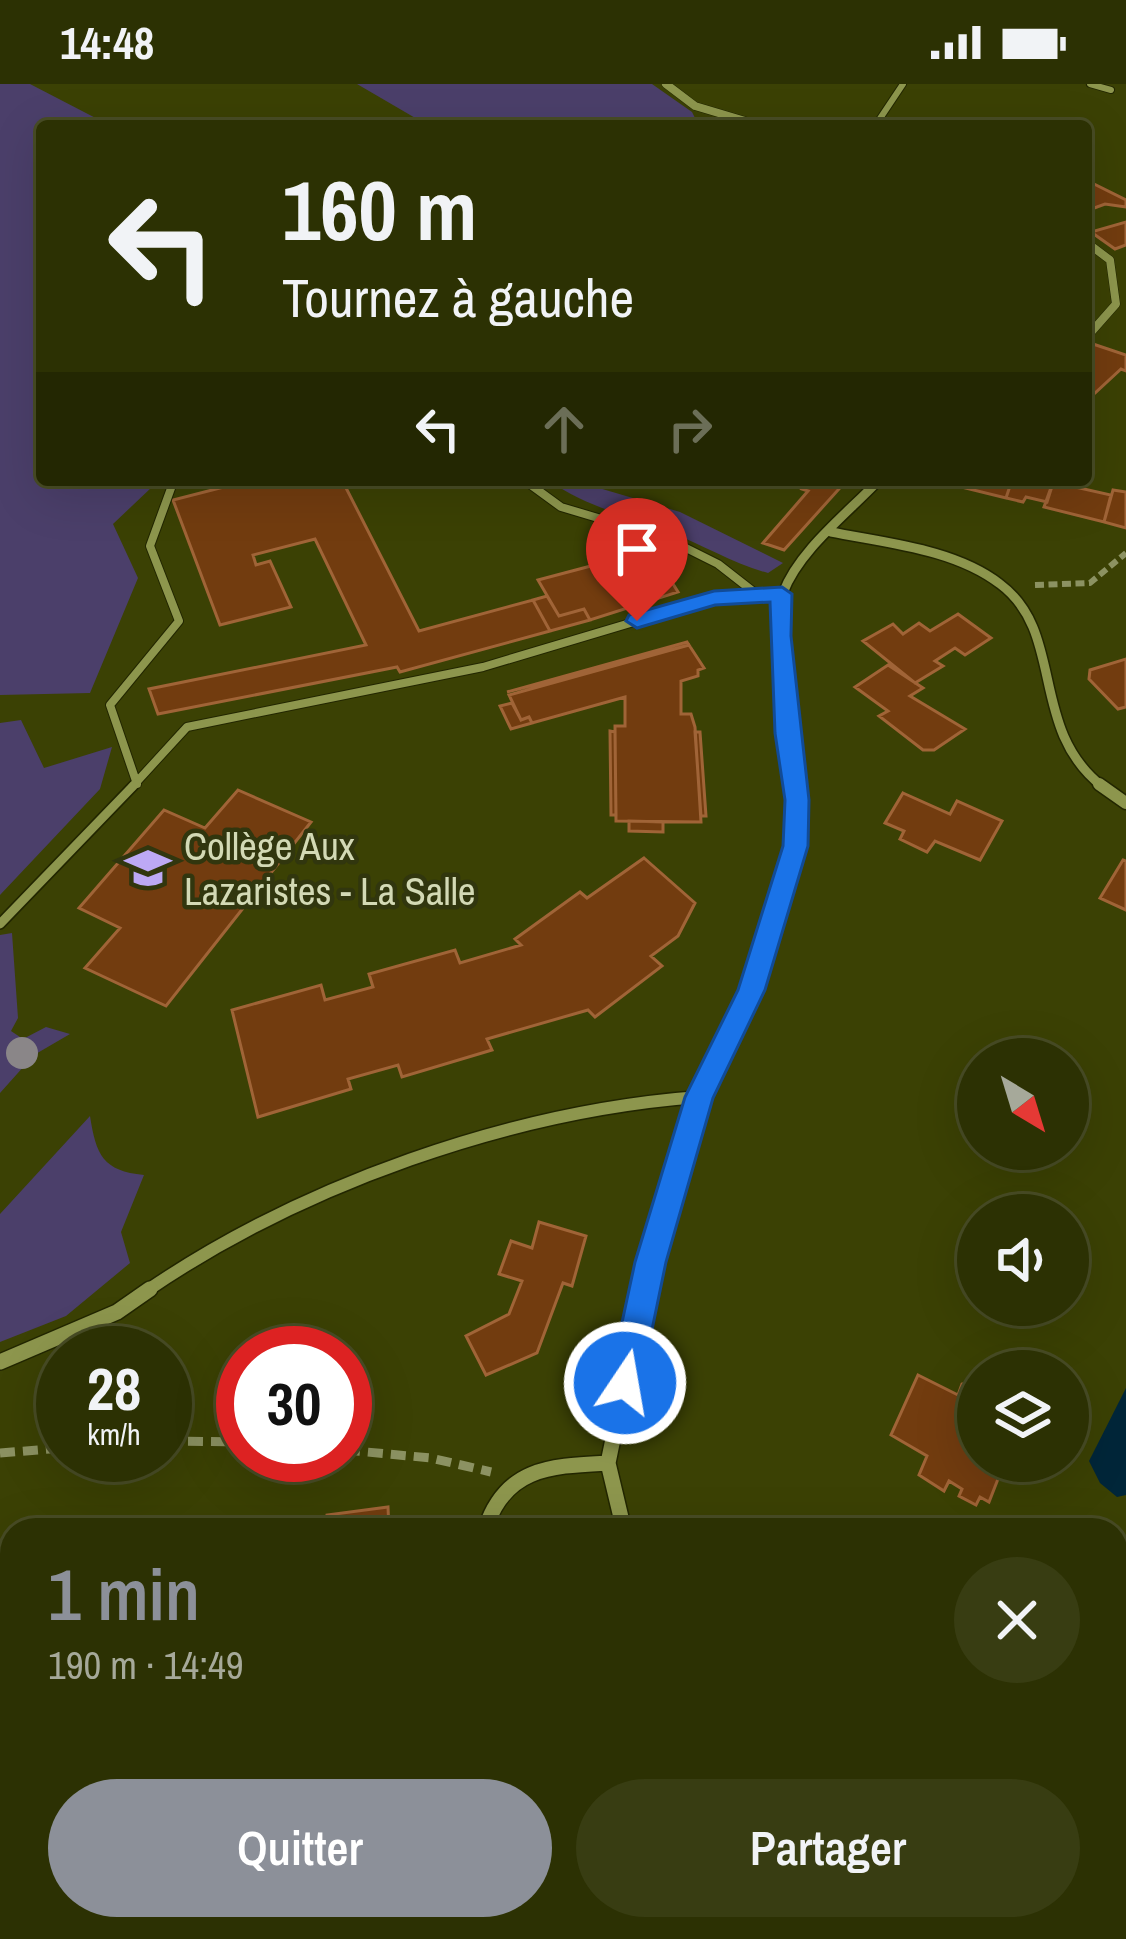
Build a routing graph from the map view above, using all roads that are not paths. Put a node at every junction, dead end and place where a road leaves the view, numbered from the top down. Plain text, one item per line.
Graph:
1 (666, 84) edge
2 (902, 84) edge
3 (1090, 84) edge
4 (1111, 90) dead end
5 (742, 120) edge
6 (879, 120) edge
7 (1092, 246) edge
8 (1092, 331) edge
9 (172, 486) edge
10 (532, 486) edge
11 (873, 486) edge
12 (831, 532) junction
13 (782, 594) junction
14 (759, 596) junction
15 (138, 784) junction
16 (1126, 803) edge
17 (0, 924) edge
18 (699, 1097) junction
19 (0, 1362) edge
20 (608, 1463) junction
21 (487, 1518) edge
22 (621, 1518) edge

1 - 5 street
2 - 6 lane
3 - 4 lane
7 - 8 street
9 - 15 lane
10 - 14 lane
11 - 12 street
12 - 13 street
12 - 16 street
13 - 14 lane
13 - 18 street
14 - 15 lane
15 - 17 lane
18 - 19 street
18 - 20 street
20 - 21 street
20 - 22 street

